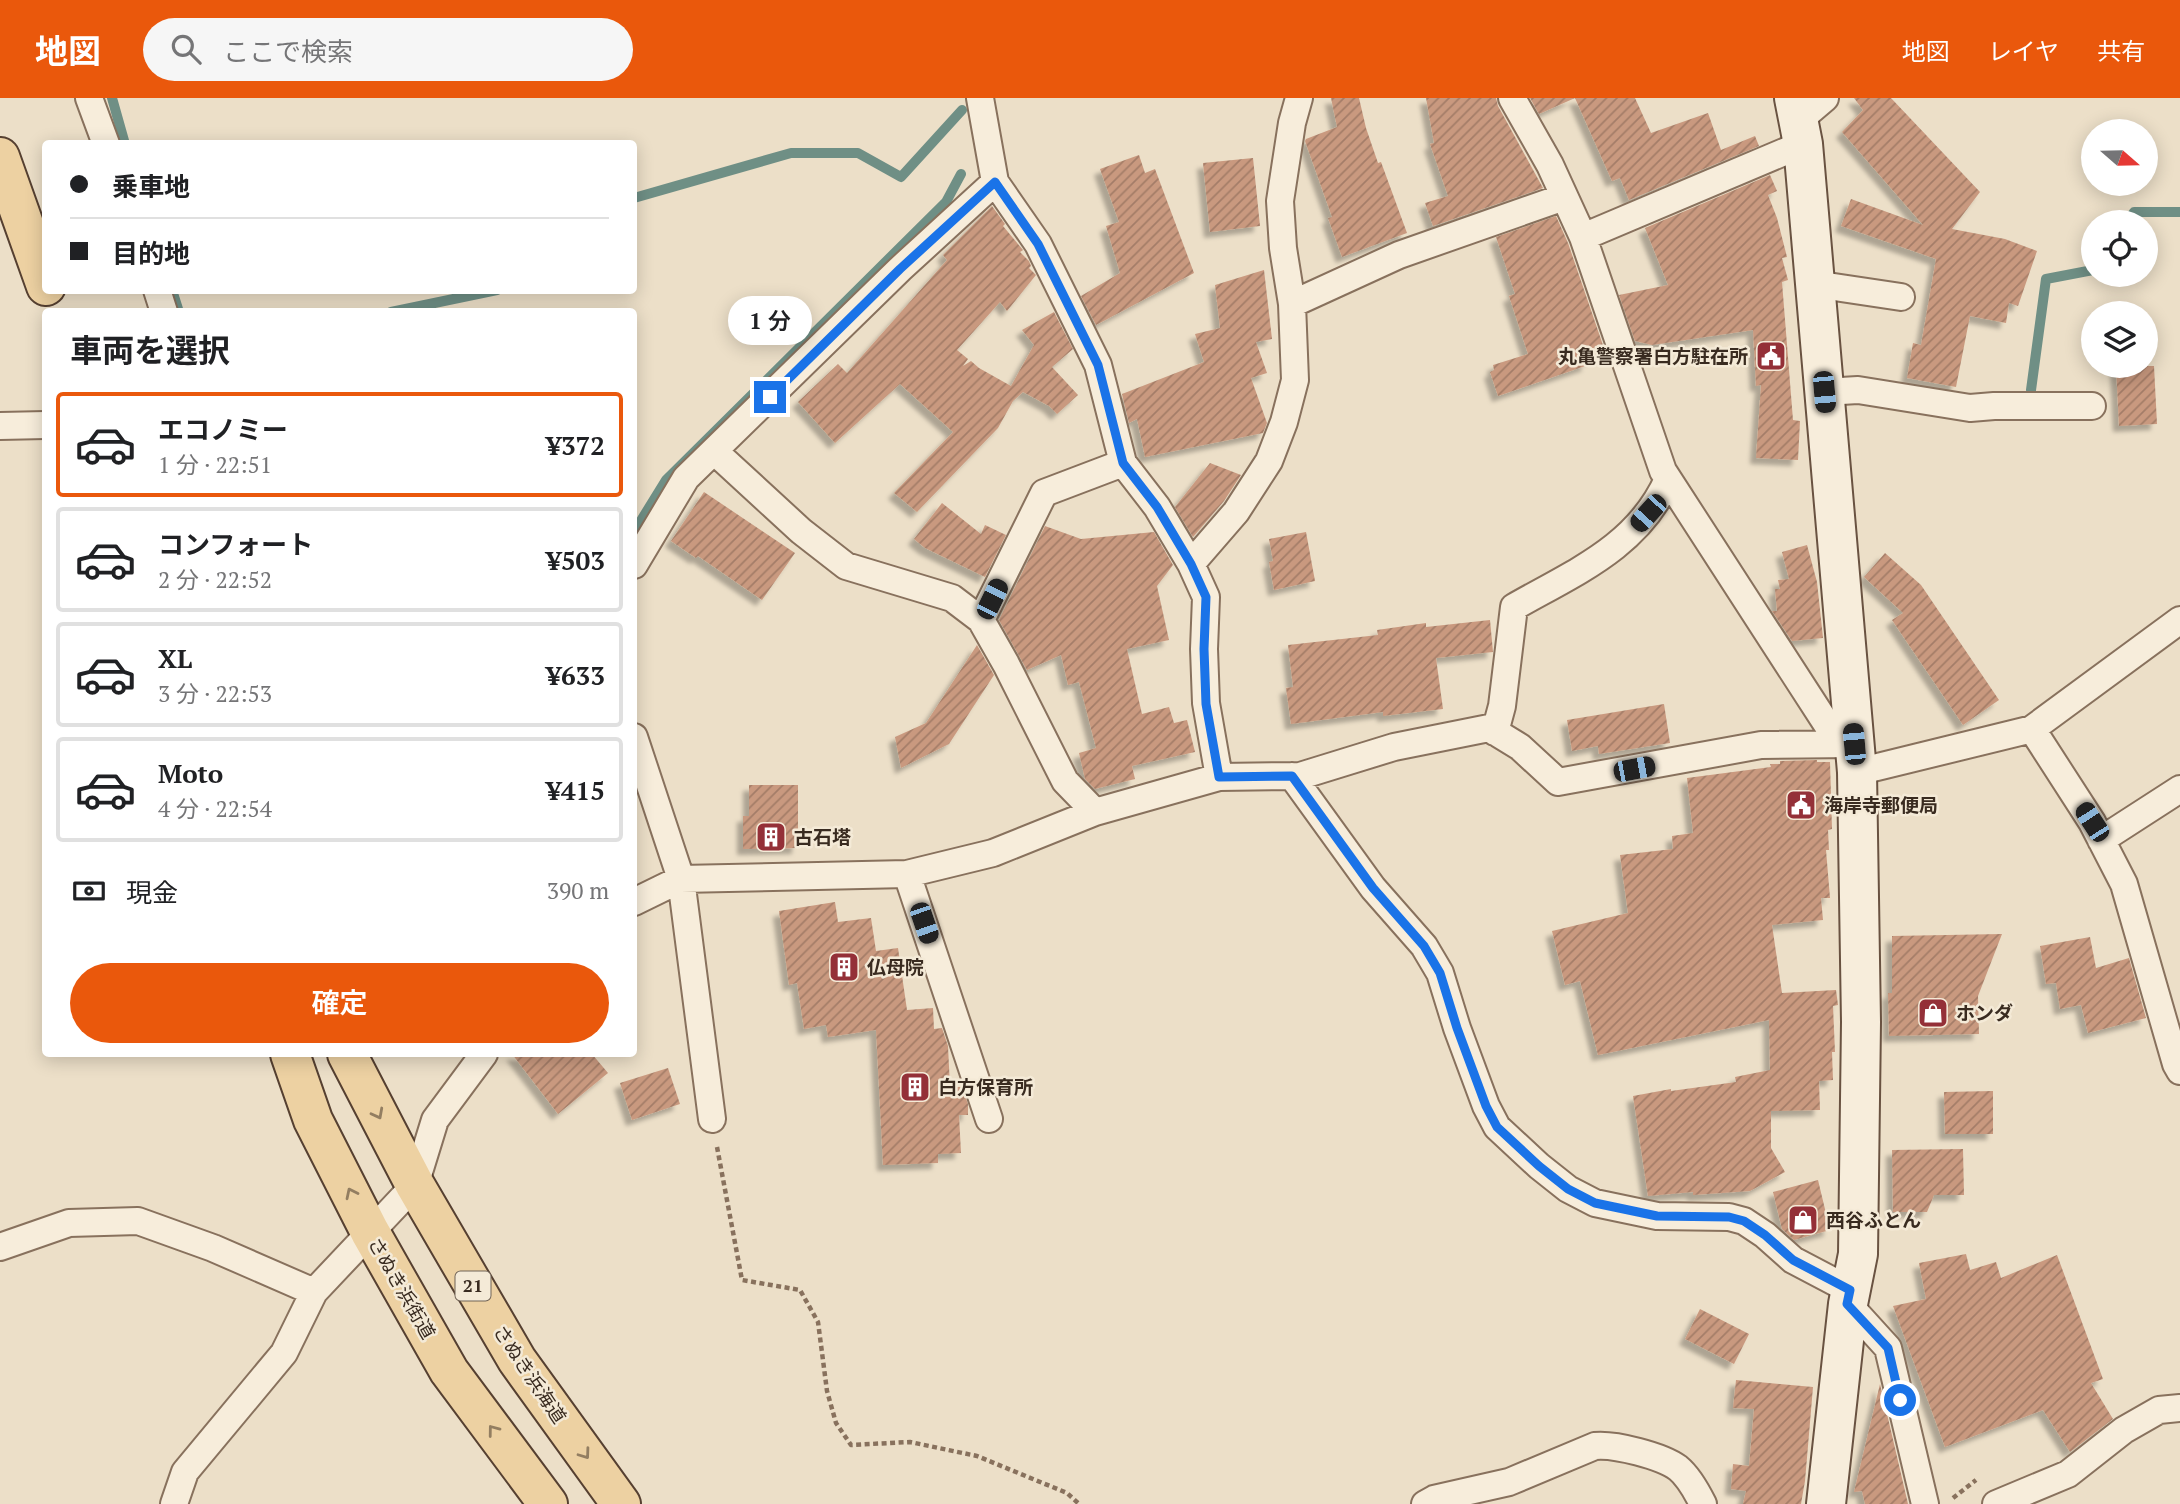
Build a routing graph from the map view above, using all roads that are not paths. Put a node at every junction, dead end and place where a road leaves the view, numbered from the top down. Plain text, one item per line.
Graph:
1 (89, 98) edge
2 (980, 98) edge
3 (1298, 98) edge
4 (1512, 98) edge
5 (1805, 115) edge
6 (105, 140) edge
7 (0, 157) edge
8 (995, 182) junction
9 (1564, 197) junction
10 (1583, 237) junction
11 (42, 277) edge
12 (1814, 284) junction
13 (1900, 298) dead end
14 (1292, 304) junction
15 (1824, 392) junction
16 (2092, 406) dead end
17 (42, 425) edge
18 (0, 426) edge
19 (714, 452) junction
20 (1123, 463) junction
21 (1668, 479) junction
22 (637, 560) edge
23 (1191, 564) junction
24 (981, 620) junction
25 (2180, 620) edge
26 (2032, 729) junction
27 (1495, 732) junction
28 (637, 746) edge
29 (1855, 758) junction
30 (1292, 776) junction
31 (1219, 777) junction
32 (2180, 789) edge
33 (1095, 812) junction
34 (2101, 840) junction
35 (907, 874) junction
36 (681, 879) junction
37 (637, 901) edge
38 (291, 1057) edge
39 (349, 1057) edge
40 (482, 1057) edge
41 (2180, 1071) edge
42 (712, 1119) road end
43 (989, 1119) dead end
44 (415, 1185) junction
45 (370, 1232) junction
46 (0, 1247) edge
47 (314, 1292) junction
48 (1849, 1297) junction
49 (2180, 1408) edge
50 (1936, 1503) edge
51 (174, 1504) edge
52 (548, 1504) edge
53 (621, 1504) edge
54 (1425, 1504) edge
55 (1703, 1504) edge
56 (1826, 1504) edge
57 (1996, 1504) edge

1 - 6 street
2 - 8 street
3 - 14 street
4 - 9 street
5 - 10 street
5 - 12 street
7 - 11 main road
8 - 19 street
8 - 20 street
9 - 10 street
9 - 14 street
10 - 21 street
12 - 13 street
12 - 15 street
14 - 23 street
15 - 16 street
15 - 29 street
17 - 18 street
19 - 22 street
19 - 24 street
20 - 23 street
20 - 24 street
21 - 27 street
21 - 29 street
23 - 31 street
24 - 33 street
25 - 26 street
26 - 29 street
26 - 34 street
27 - 29 street
27 - 30 street
28 - 36 street
29 - 48 street
30 - 31 street
30 - 48 street
31 - 33 street
32 - 34 street
33 - 35 street
34 - 41 street
35 - 36 street
35 - 43 street
36 - 37 street
36 - 42 street
45 -> 38 main road, さぬき浜街道
39 -> 44 main road, さぬき浜海道 / 21
40 - 44 street
44 - 45 street
44 -> 53 main road, さぬき浜海道 / 21
45 - 47 street
52 -> 45 main road, さぬき浜街道
46 - 47 street
47 - 51 street
48 - 50 street
48 - 56 street
49 - 57 street
54 - 55 street

